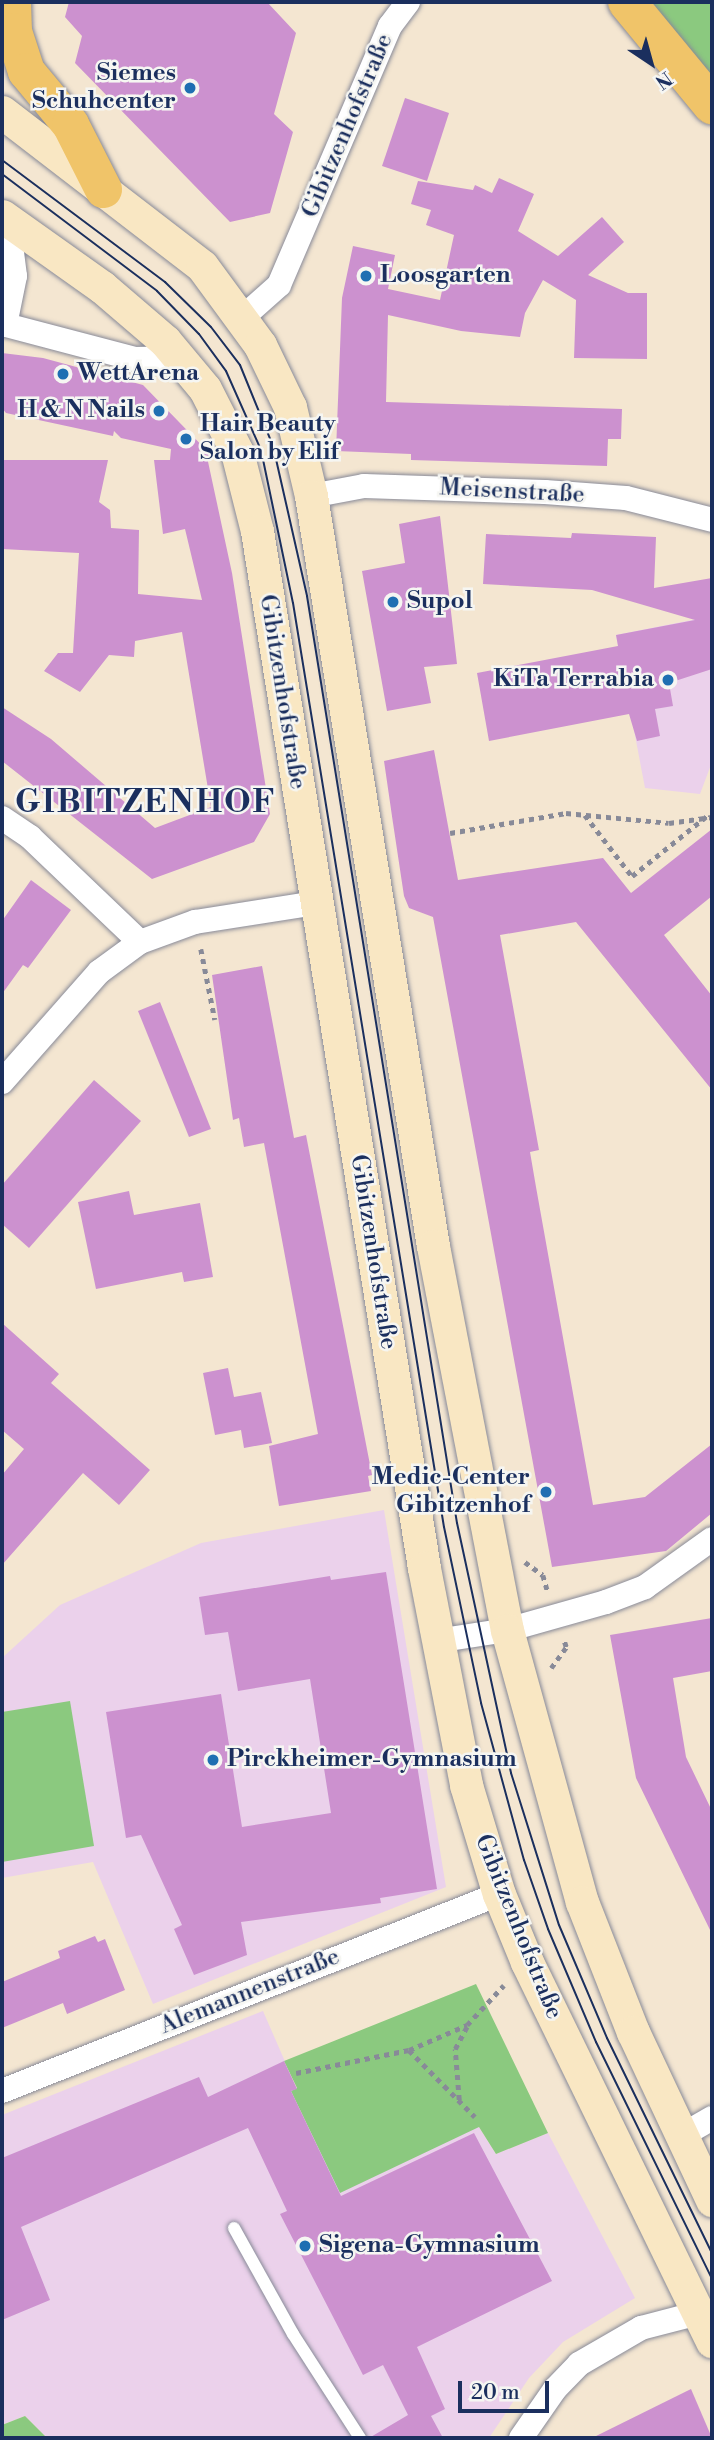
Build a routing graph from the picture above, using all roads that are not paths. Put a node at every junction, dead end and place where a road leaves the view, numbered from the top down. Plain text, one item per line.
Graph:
1 (12, 2) edge
2 (408, 2) edge
3 (627, 2) edge
4 (712, 104) edge
5 (2, 112) edge
6 (103, 189) junction
7 (5, 218) edge
8 (243, 317) junction
9 (3, 324) edge
10 (167, 359) junction
11 (311, 496) junction
12 (712, 520) edge
13 (2, 818) edge
14 (317, 902) junction
15 (140, 942) junction
16 (2, 1082) edge
17 (712, 1539) edge
18 (507, 1630) junction
19 (436, 1641) junction
20 (499, 1894) junction
21 (2, 2091) edge
22 (712, 2118) edge
23 (681, 2136) junction
24 (712, 2200) edge
25 (234, 2228) dead end
26 (705, 2327) edge
27 (360, 2438) edge
28 (521, 2438) edge

1 - 6 main road
2 - 8 street, Gibitzenhofstraße
3 - 4 highway
5 - 6 main road
6 - 8 main road
7 - 9 street
7 - 10 main road, Gibitzenhofstraße
8 - 11 main road
9 - 10 street
10 - 14 main road, Gibitzenhofstraße
11 - 12 street, Meisenstraße
11 - 18 main road
13 - 15 street
14 - 15 street
14 - 19 main road, Gibitzenhofstraße
15 - 16 street
17 - 18 street
18 - 19 street
18 - 23 main road
19 - 20 main road, Gibitzenhofstraße
20 - 21 street, Alemannenstraße
20 - 26 main road, Gibitzenhofstraße
22 - 23 street
23 - 24 main road
25 - 27 lane
26 - 28 street

